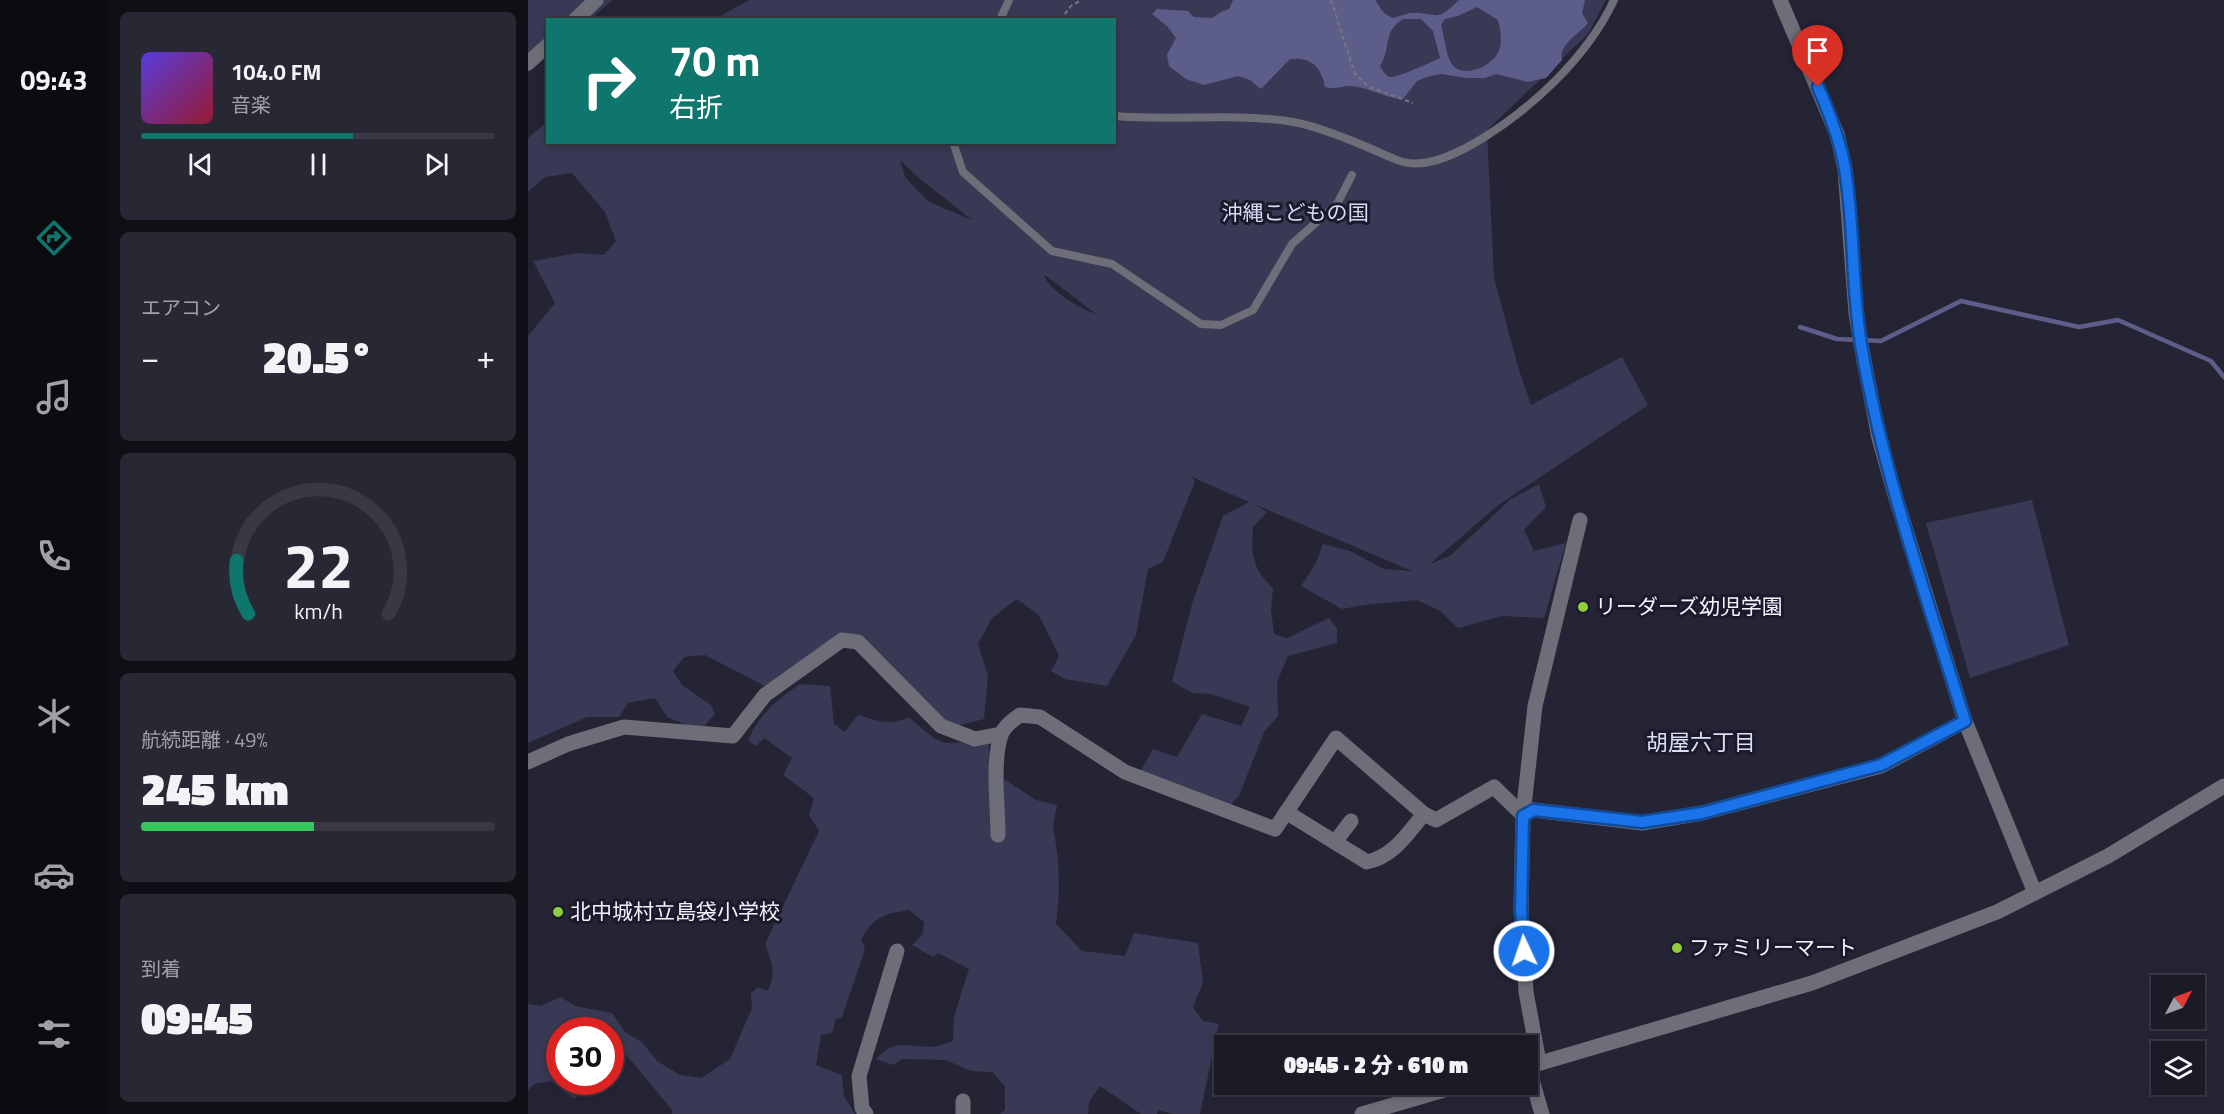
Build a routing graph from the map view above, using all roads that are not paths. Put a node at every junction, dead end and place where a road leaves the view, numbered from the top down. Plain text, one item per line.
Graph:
1 (596, 0) edge
2 (1009, 0) edge
3 (1614, 0) edge
4 (1780, 0) edge
5 (577, 18) edge
6 (1001, 18) edge
7 (546, 47) edge
8 (528, 63) edge
9 (1116, 116) edge
10 (954, 144) edge
11 (1352, 175) dead end
12 (1580, 520) dead end
13 (1965, 721) junction
14 (1001, 734) junction
15 (528, 762) edge
16 (2224, 786) edge
17 (1286, 812) junction
18 (1424, 814) junction
19 (1523, 816) junction
20 (1351, 821) dead end
21 (998, 835) dead end
22 (1335, 842) junction
23 (2035, 893) junction
24 (897, 951) dead end
25 (1529, 1035) edge
26 (1538, 1063) edge
27 (1427, 1095) edge
28 (1538, 1095) edge
29 (866, 1114) edge
30 (1362, 1114) edge
31 (1542, 1114) edge

1 - 5 street
2 - 6 lane
3 - 9 lane
4 - 13 street
7 - 8 street
10 - 11 lane
12 - 19 street
13 - 19 street
13 - 23 street
14 - 15 street
14 - 17 street
14 - 21 street
16 - 23 street
17 - 18 street
17 - 22 street
18 - 19 street
18 - 22 street
19 - 25 street
20 - 22 street
23 - 26 street
24 - 29 street
27 - 30 street
28 - 31 street

